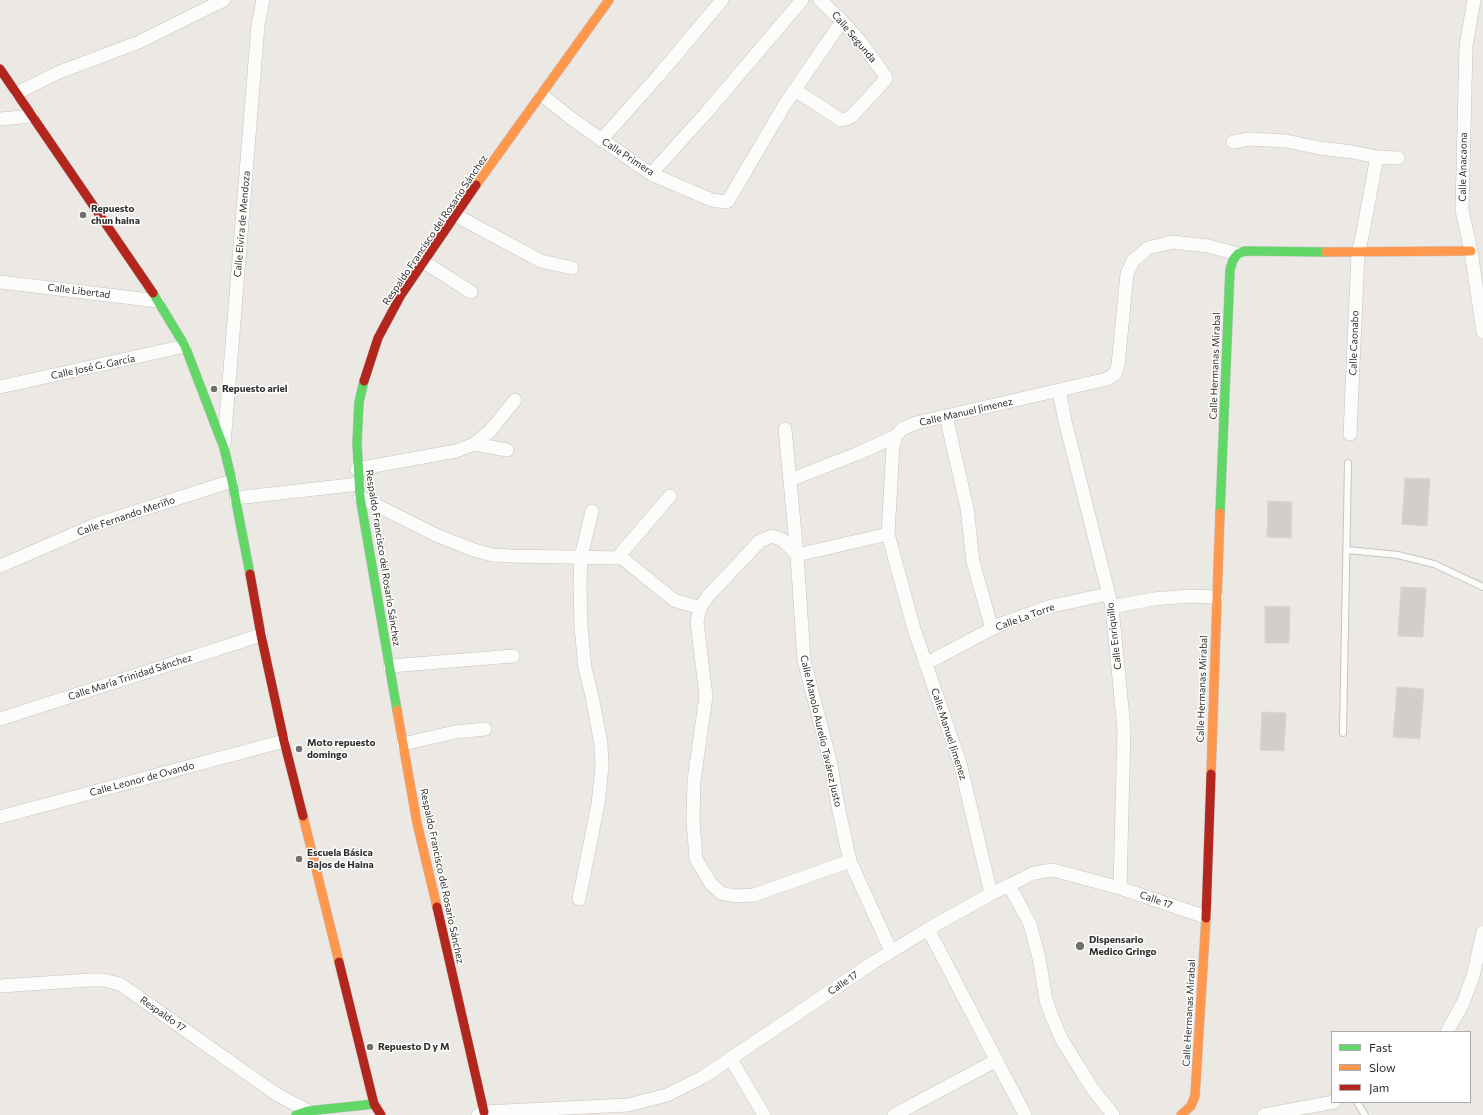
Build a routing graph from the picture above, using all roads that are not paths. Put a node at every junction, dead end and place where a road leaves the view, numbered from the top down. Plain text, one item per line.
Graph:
1 (224, 0) edge
2 (263, 0) edge
3 (609, 0) edge
4 (722, 0) edge
5 (802, 0) edge
6 (820, 0) edge
7 (1474, 0) edge
8 (842, 21) junction
9 (0, 69) edge
10 (794, 90) junction
11 (17, 93) junction
12 (542, 95) junction
13 (32, 116) junction
14 (0, 119) edge
15 (601, 140) junction
16 (1233, 142) dead end
17 (1377, 157) junction
18 (1398, 158) dead end
19 (651, 174) junction
20 (456, 216) junction
21 (1471, 251) junction
22 (1358, 253) junction
23 (1236, 257) junction
24 (424, 262) junction
25 (572, 268) dead end
26 (0, 282) edge
27 (471, 292) dead end
28 (158, 301) junction
29 (1483, 332) edge
30 (185, 346) junction
31 (0, 387) edge
32 (1060, 390) junction
33 (515, 400) dead end
34 (946, 416) junction
35 (785, 430) dead end
36 (1350, 434) dead end
37 (896, 436) junction
38 (474, 444) junction
39 (224, 448) junction
40 (506, 450) dead end
41 (1348, 463) dead end
42 (357, 469) junction
43 (790, 480) junction
44 (232, 481) junction
45 (359, 484) junction
46 (670, 496) dead end
47 (360, 497) junction
48 (236, 498) junction
49 (592, 510) dead end
50 (888, 534) junction
51 (1347, 550) junction
52 (797, 555) junction
53 (581, 557) junction
54 (618, 557) junction
55 (0, 566) edge
56 (1483, 587) edge
57 (1108, 594) junction
58 (1217, 597) junction
59 (1112, 607) junction
60 (700, 608) junction
61 (992, 629) junction
62 (261, 634) junction
63 (513, 656) dead end
64 (926, 664) junction
65 (390, 666) junction
66 (1, 715) edge
67 (485, 729) dead end
68 (1343, 733) dead end
69 (284, 742) junction
70 (403, 744) junction
71 (0, 817) edge
72 (850, 861) junction
73 (1009, 885) junction
74 (1120, 888) junction
75 (991, 894) junction
76 (579, 899) dead end
77 (1206, 917) junction
78 (928, 929) junction
79 (1483, 932) edge
80 (891, 951) junction
81 (0, 986) edge
82 (1448, 1031) edge
83 (731, 1059) junction
84 (997, 1060) junction
85 (1331, 1103) edge
86 (1358, 1103) edge
87 (374, 1104) junction
88 (302, 1113) edge
89 (481, 1114) edge
90 (381, 1115) edge
91 (764, 1115) edge
92 (894, 1115) edge
93 (1025, 1115) edge
94 (1113, 1115) edge
95 (1181, 1115) edge
96 (1264, 1115) edge
97 (1365, 1115) edge

1 - 11 street
2 - 39 street, Calle Elvira de Mendoza
3 - 12 street, Respaldo Francisco del Rosario Sánchez
4 - 15 street
5 - 19 street
6 - 8 street, Calle Segunda
7 - 21 street, Calle Anacaona
8 - 10 street
8 - 10 street, Calle Segunda
9 - 11 street
10 - 19 street, Calle Primera
11 - 13 street
12 - 15 street, Calle Primera
12 - 20 street, Respaldo Francisco del Rosario Sánchez
13 - 14 street
13 - 28 street
15 - 19 street, Calle Primera
16 - 17 street
17 - 18 street
17 - 22 street, Calle Caonabo
20 - 24 street, Respaldo Francisco del Rosario Sánchez
20 - 25 street
21 - 22 street
21 - 29 street, Calle Anacaona
22 - 23 street
22 - 36 street, Calle Caonabo
23 - 32 street, Calle Manuel Jimenez
23 - 58 street, Calle Hermanas Mirabal
24 - 27 street
24 - 42 street, Respaldo Francisco del Rosario Sánchez
26 - 28 street, Calle Libertad
28 - 30 street
30 - 31 street, Calle José G. García
30 - 39 street
32 - 34 street, Calle Manuel Jimenez
32 - 57 street, Calle Enriquillo
33 - 38 street
34 - 37 street, Calle Manuel Jimenez
34 - 61 street
35 - 43 street, Calle Manolo Aurelio Tavárez Justo
37 - 43 street
37 - 50 street, Calle Manuel Jimenez
38 - 40 street
38 - 42 street
39 - 44 street
41 - 51 lane
42 - 45 street, Respaldo Francisco del Rosario Sánchez
43 - 52 street, Calle Manolo Aurelio Tavárez Justo
44 - 48 street
44 - 55 street, Calle Fernando Meriño
45 - 47 street, Respaldo Francisco del Rosario Sánchez
45 - 48 street
46 - 54 street
47 - 53 street
47 - 65 street, Respaldo Francisco del Rosario Sánchez
48 - 62 street
49 - 53 street
50 - 52 street
50 - 64 street, Calle Manuel Jimenez
51 - 56 lane
51 - 68 lane
52 - 60 street
52 - 72 street, Calle Manolo Aurelio Tavárez Justo
53 - 54 street
53 - 76 street
54 - 60 street
57 - 59 street, Calle Enriquillo
57 - 61 street, Calle La Torre
58 - 59 street
58 - 77 street, Calle Hermanas Mirabal
59 - 74 street, Calle Enriquillo
60 - 72 street
61 - 64 street, Calle La Torre
62 - 66 street, Calle María Trinidad Sánchez
62 - 69 street
63 - 65 street
64 - 75 street, Calle Manuel Jimenez
65 - 70 street, Respaldo Francisco del Rosario Sánchez
67 - 70 street
69 - 71 street, Calle Leonor de Ovando
69 - 87 street
70 - 89 street, Respaldo Francisco del Rosario Sánchez
72 - 80 street, Calle Manolo Aurelio Tavárez Justo
73 - 74 street, Calle 17
73 - 75 street, Calle 17
73 - 94 street
74 - 77 street, Calle 17
75 - 78 street, Calle 17
77 - 95 street, Calle Hermanas Mirabal
78 - 80 street, Calle 17
78 - 84 street
79 - 82 street
80 - 83 street, Calle 17
81 - 88 street, Respaldo 17
83 - 89 street, Calle 17
83 - 91 street
84 - 92 street
84 - 93 street
85 - 96 street
86 - 97 lane
87 - 88 street
87 - 90 street

